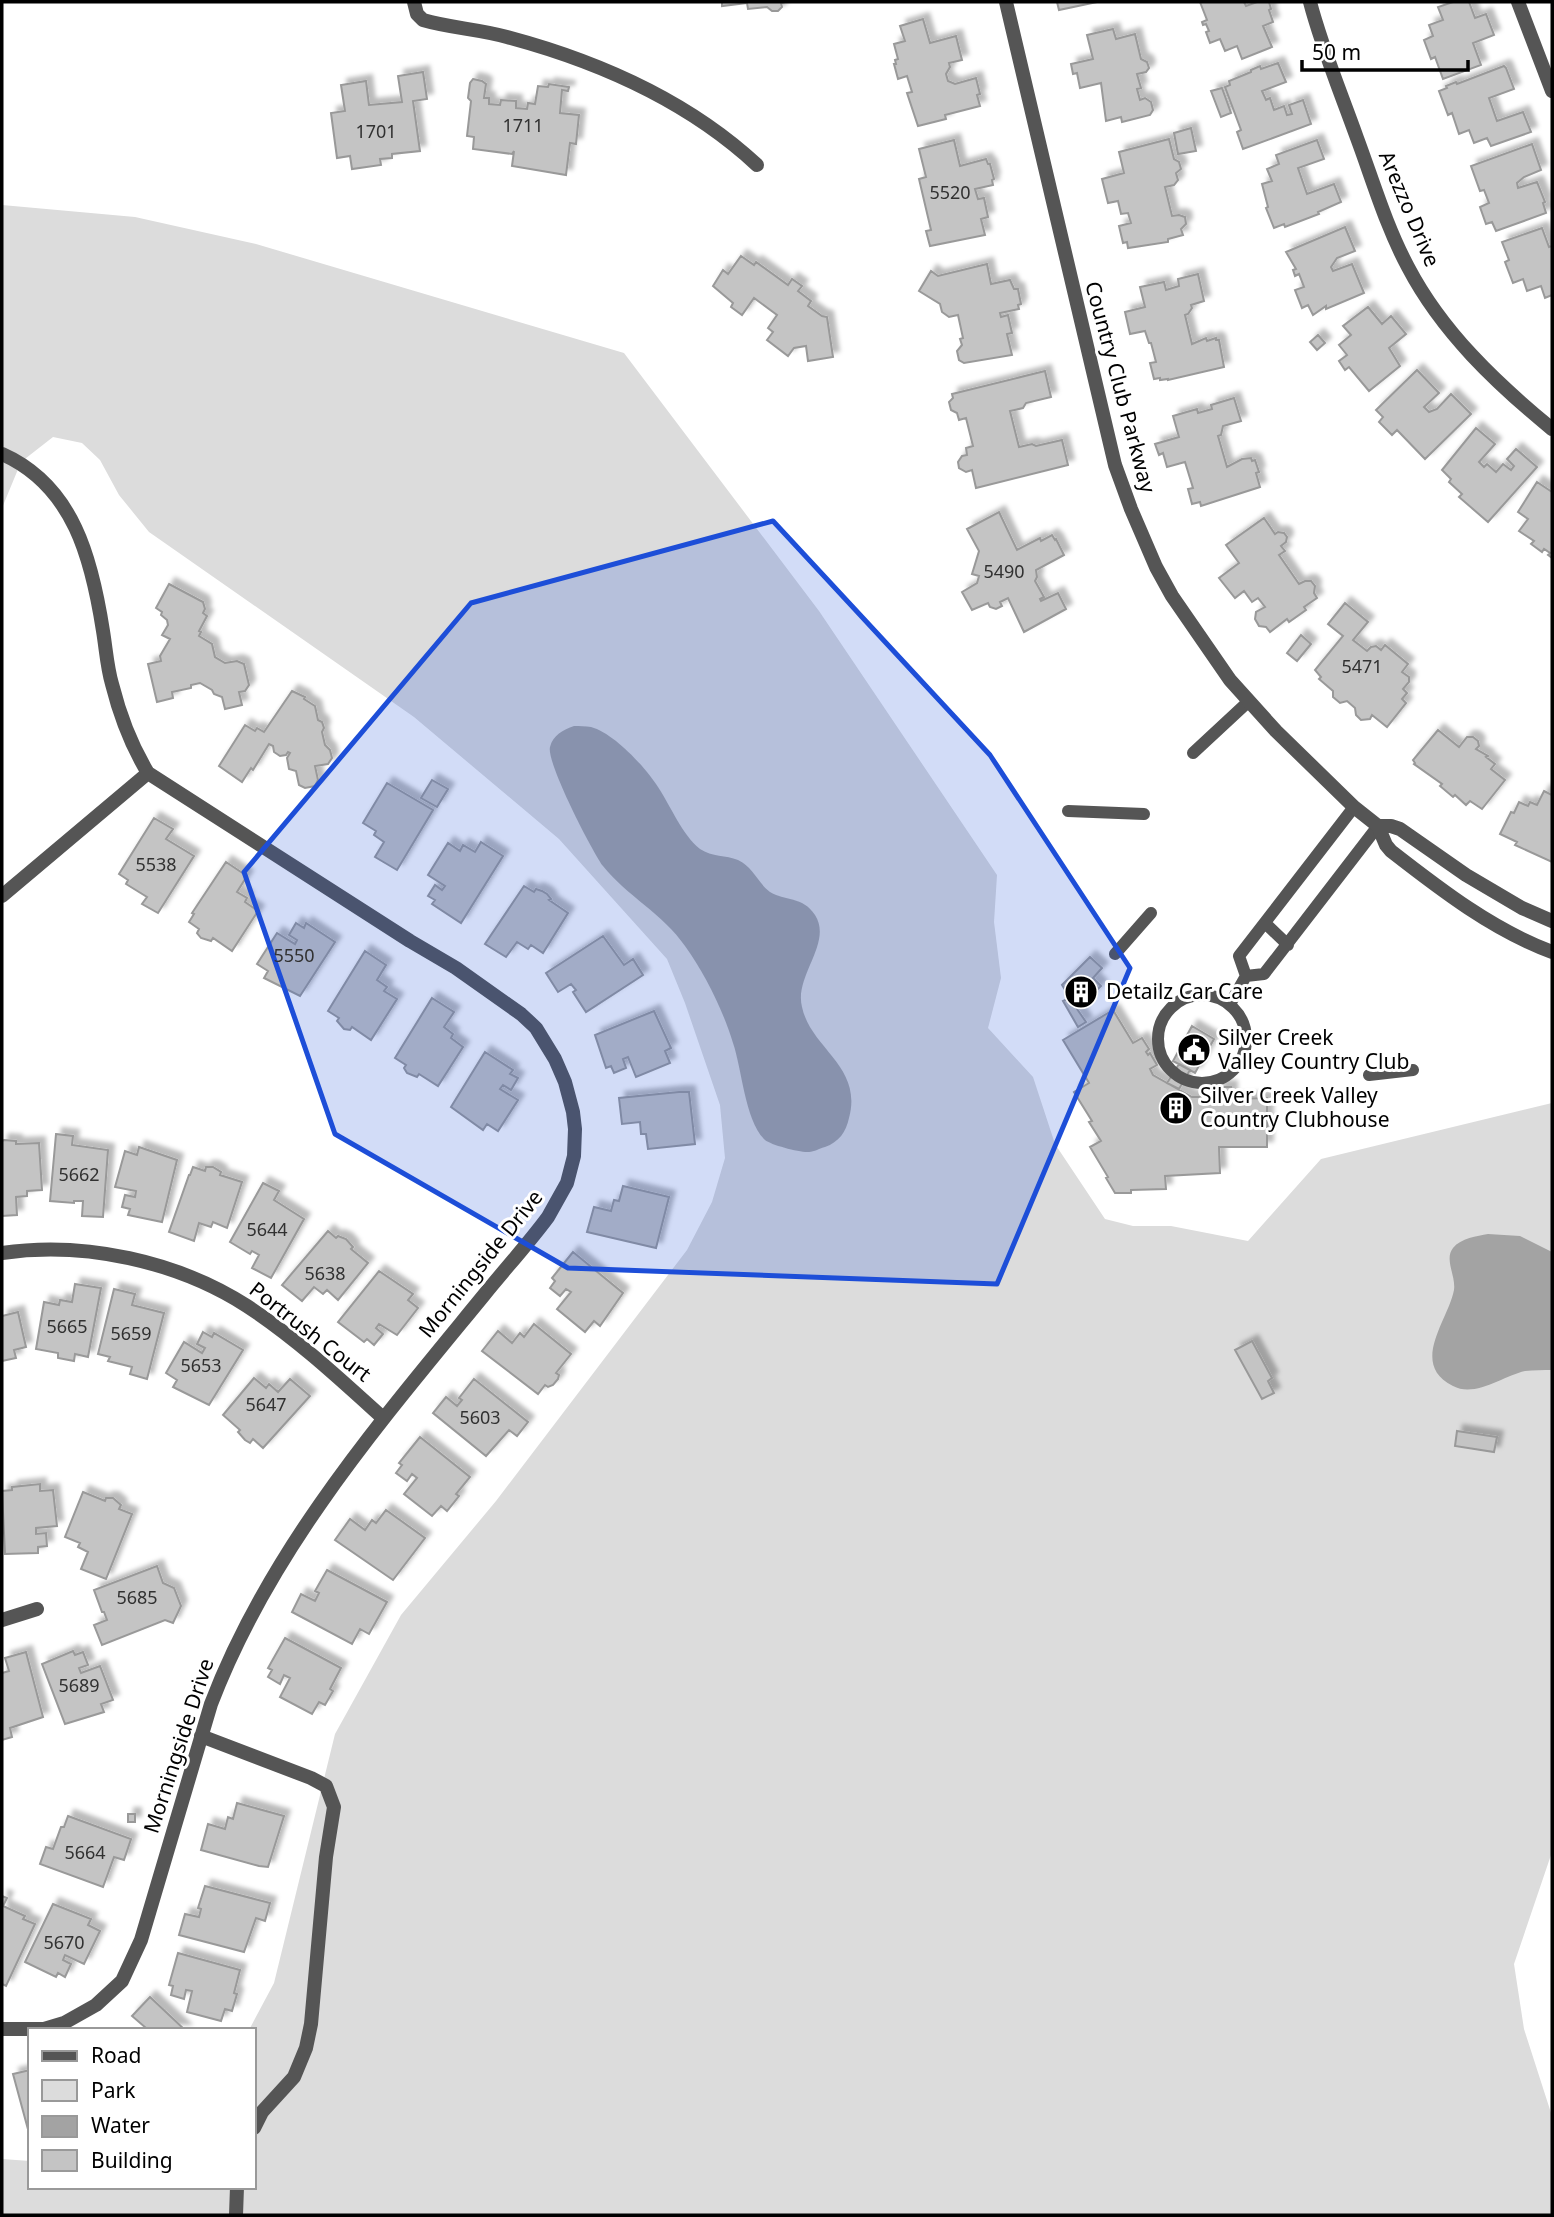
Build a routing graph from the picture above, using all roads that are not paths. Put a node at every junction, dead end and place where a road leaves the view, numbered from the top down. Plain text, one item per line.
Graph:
1 (414, 2) edge
2 (1006, 2) edge
3 (1310, 2) edge
4 (1518, 2) edge
5 (1552, 91) edge
6 (757, 165) dead end
7 (1552, 429) edge
8 (2, 454) edge
9 (1249, 701) junction
10 (1193, 753) dead end
11 (148, 773) junction
12 (1354, 807) junction
13 (1068, 811) dead end
14 (1144, 814) dead end
15 (1378, 826) junction
16 (2, 896) edge
17 (1151, 914) dead end
18 (1552, 922) edge
19 (1265, 923) junction
20 (1287, 945) junction
21 (1552, 952) edge
22 (1115, 954) dead end
23 (1246, 976) junction
24 (1230, 1004) junction
25 (1413, 1070) dead end
26 (1369, 1075) dead end
27 (2, 1253) edge
28 (383, 1418) junction
29 (37, 1609) dead end
30 (2, 1620) edge
31 (201, 1736) junction
32 (47, 2028) edge
33 (2, 2029) edge
34 (28, 2029) edge
35 (256, 2124) edge
36 (237, 2189) edge
37 (236, 2215) edge

1 - 6 street
2 - 9 street, Country Club Parkway
3 - 7 street, Arezzo Drive
4 - 5 street
8 - 11 street, Morningside Drive
9 - 10 lane
9 - 12 street, Country Club Parkway
11 - 16 street
11 - 28 street, Morningside Drive
12 - 15 street, Country Club Parkway
12 - 19 lane
13 - 14 lane
15 - 18 street, Country Club Parkway
15 - 20 lane
15 - 21 street, Country Club Parkway
17 - 22 lane
19 - 20 lane
19 - 23 lane
20 - 23 lane
23 - 24 lane
24 - 24 lane
25 - 26 lane
27 - 28 street, Portrush Court
28 - 31 street, Morningside Drive
29 - 30 street
31 - 32 street, Morningside Drive
31 - 35 street
33 - 34 street, Morningside Drive
36 - 37 street

